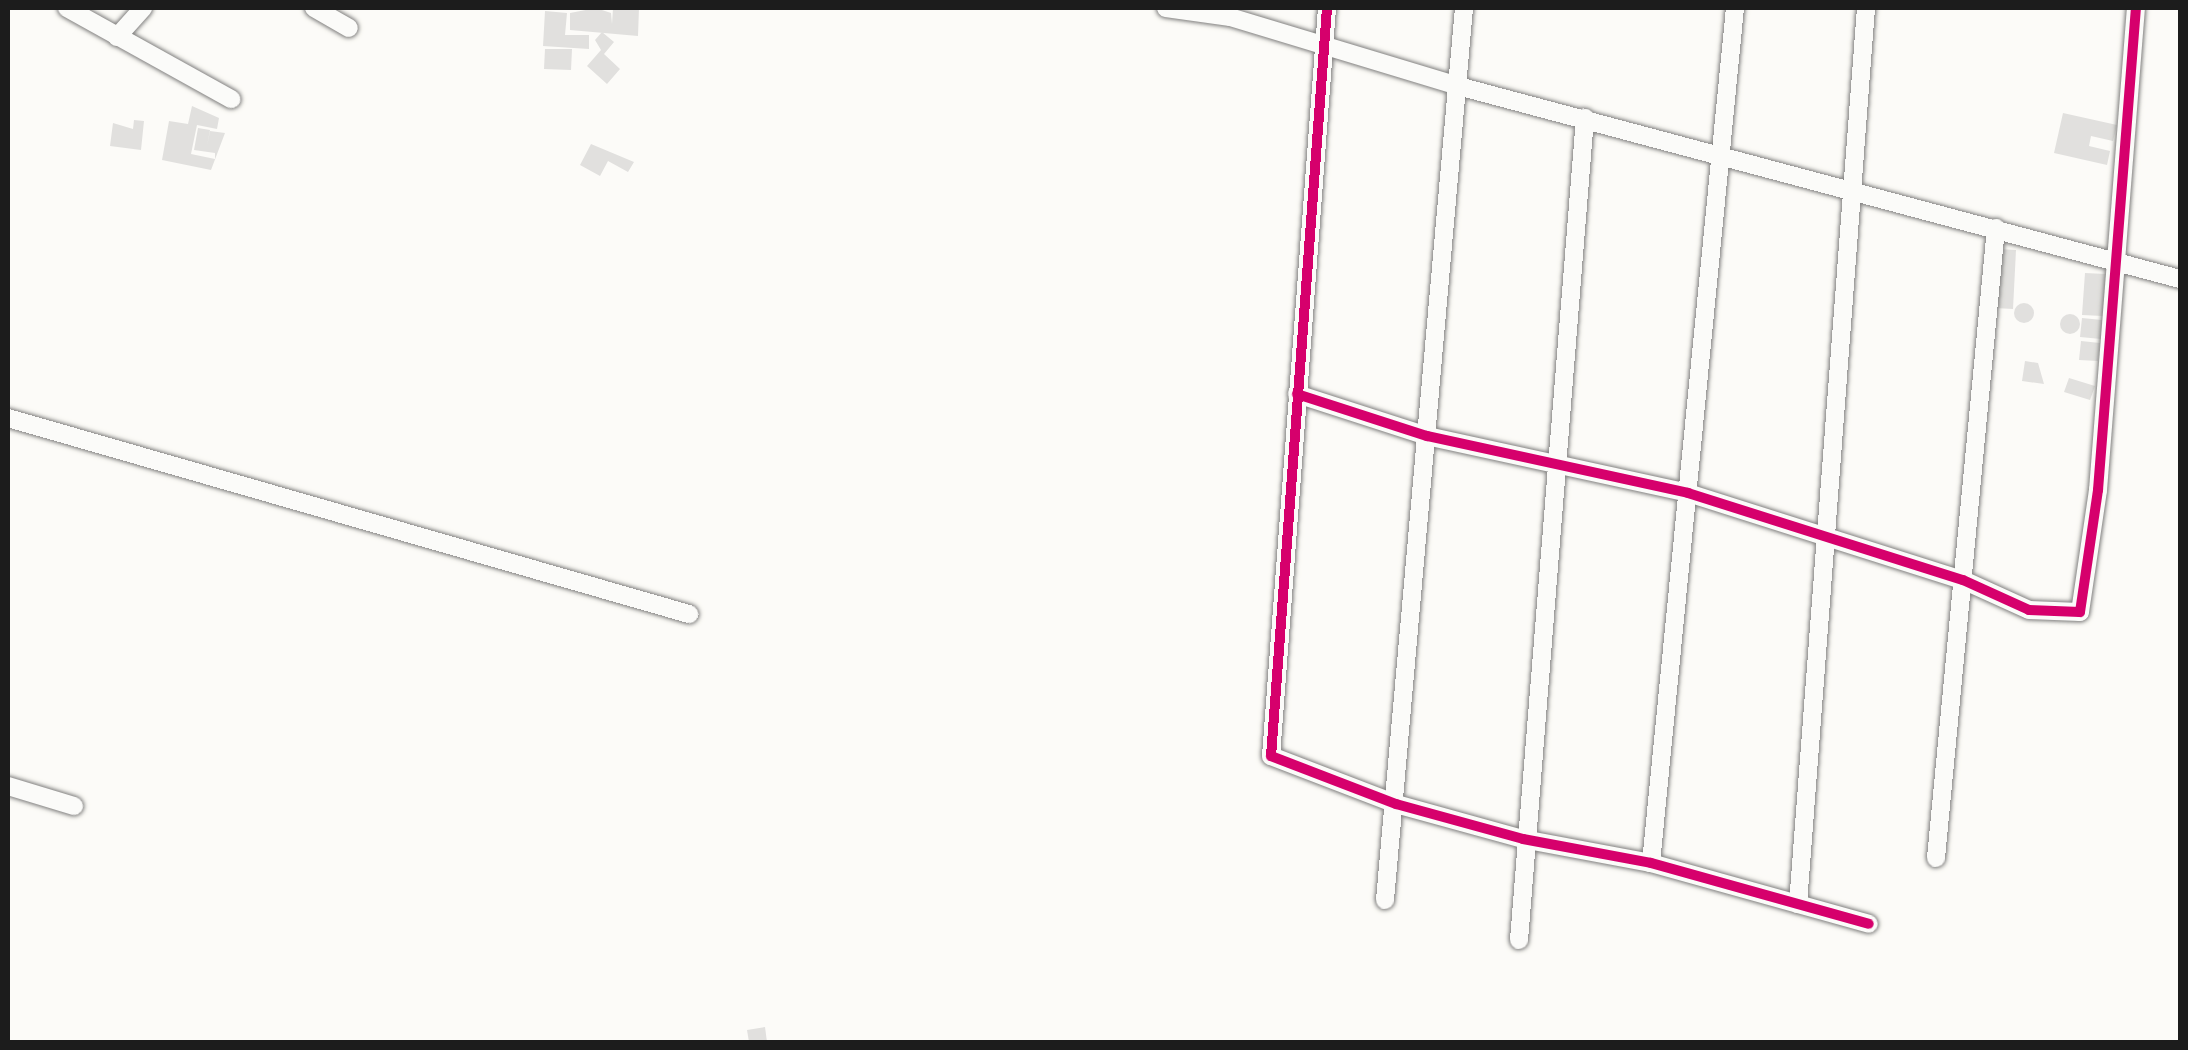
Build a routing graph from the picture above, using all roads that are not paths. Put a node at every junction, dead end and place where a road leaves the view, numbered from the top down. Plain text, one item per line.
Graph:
1 (68, 8) edge
2 (143, 8) edge
3 (314, 8) edge
4 (1166, 8) edge
5 (1327, 8) edge
6 (1464, 8) edge
7 (1735, 8) edge
8 (1866, 8) edge
9 (2136, 8) edge
10 (348, 28) dead end
11 (118, 37) junction
12 (1322, 48) junction
13 (1458, 86) junction
14 (231, 99) dead end
15 (1585, 118) junction
16 (1721, 157) junction
17 (1852, 192) junction
18 (1996, 228) junction
19 (2118, 259) junction
20 (2180, 279) edge
21 (1297, 394) junction
22 (8, 418) edge
23 (1427, 436) junction
24 (1557, 466) junction
25 (1688, 493) junction
26 (1826, 541) junction
27 (1962, 580) junction
28 (690, 614) dead end
29 (8, 786) edge
30 (1396, 804) junction
31 (74, 806) dead end
32 (1524, 839) junction
33 (1936, 858) dead end
34 (1651, 863) junction
35 (1385, 900) dead end
36 (1798, 904) junction
37 (1869, 924) dead end
38 (1519, 940) dead end

1 - 11 street
2 - 11 street
3 - 10 street
4 - 12 street
5 - 12 street
6 - 13 street
7 - 16 street
8 - 17 street
9 - 19 street
11 - 14 street
12 - 13 street
12 - 21 street
13 - 15 street
13 - 23 street
15 - 16 street
15 - 24 street
16 - 17 street
16 - 25 street
17 - 18 street
17 - 26 street
18 - 19 street
18 - 27 street
19 - 20 street
19 - 27 street
21 - 23 street
21 - 30 street
22 - 28 street
23 - 24 street
23 - 30 street
24 - 25 street
24 - 32 street
25 - 26 street
25 - 34 street
26 - 27 street
26 - 36 street
27 - 33 street
29 - 31 street
30 - 32 street
30 - 35 street
32 - 34 street
32 - 38 street
34 - 36 street
36 - 37 street

